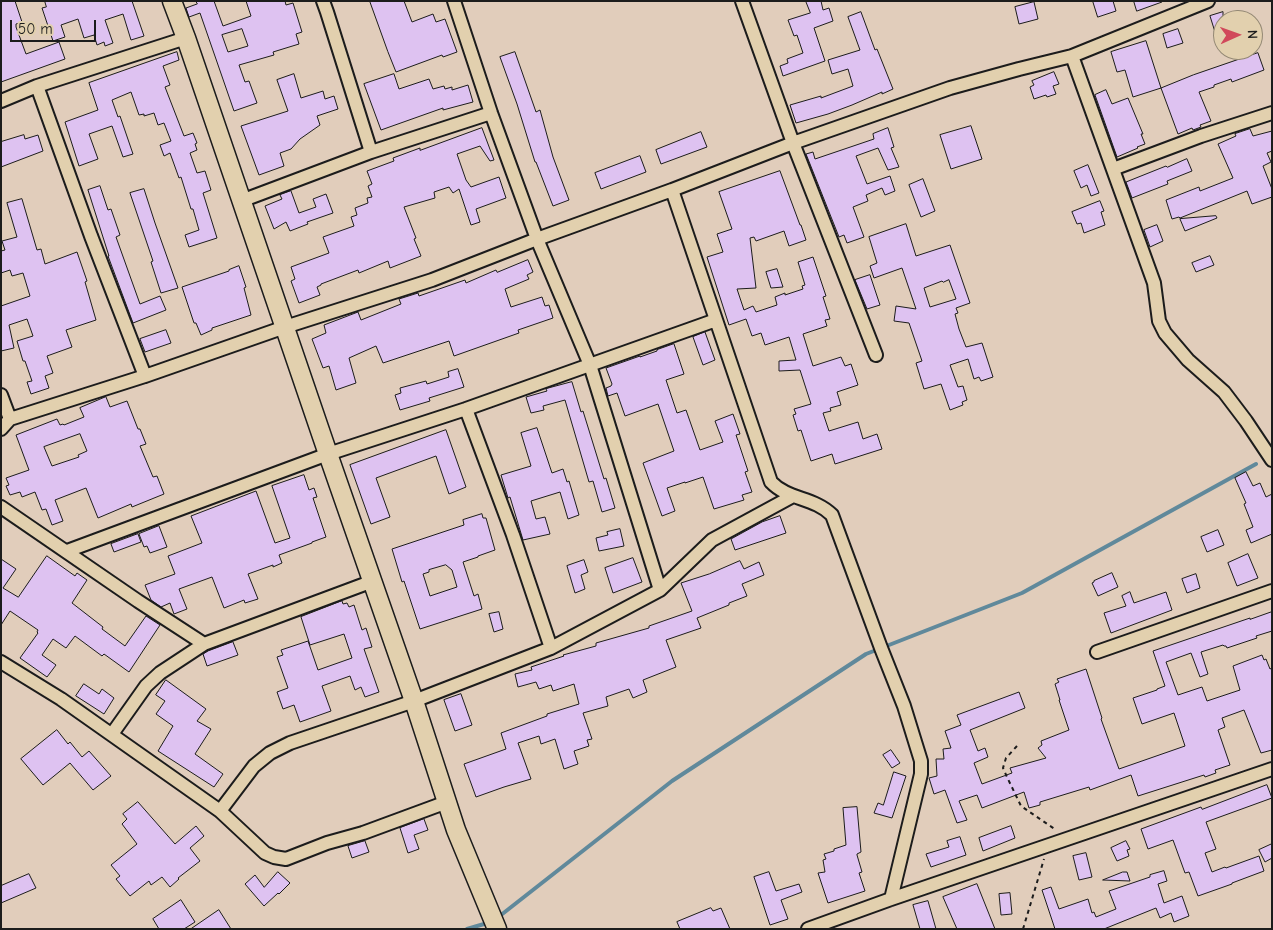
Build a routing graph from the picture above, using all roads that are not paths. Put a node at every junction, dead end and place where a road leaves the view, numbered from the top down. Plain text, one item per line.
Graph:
1 (172, 1) edge
2 (323, 1) edge
3 (454, 1) edge
4 (742, 1) edge
5 (1208, 1) edge
6 (1182, 6) edge
7 (186, 38) junction
8 (1072, 56) junction
9 (37, 86) junction
10 (1, 101) edge
11 (491, 113) junction
12 (1272, 113) edge
13 (792, 143) junction
14 (371, 152) junction
15 (1113, 169) junction
16 (672, 190) junction
17 (241, 201) junction
18 (537, 239) junction
19 (716, 320) junction
20 (285, 327) junction
21 (876, 355) dead end
22 (590, 365) junction
23 (145, 376) junction
24 (1, 395) edge
25 (466, 409) junction
26 (10, 419) junction
27 (1, 429) edge
28 (328, 454) junction
29 (1272, 460) edge
30 (793, 496) junction
31 (1, 507) edge
32 (67, 551) junction
33 (373, 581) junction
34 (660, 590) junction
35 (1272, 591) edge
36 (204, 644) junction
37 (551, 648) junction
38 (1097, 652) dead end
39 (1, 662) edge
40 (414, 701) junction
41 (112, 734) junction
42 (1272, 769) edge
43 (447, 802) junction
44 (220, 810) junction
45 (892, 898) junction
46 (838, 924) edge
47 (497, 929) edge
48 (808, 929) edge

1 - 7 street
2 - 14 street
3 - 11 street
4 - 13 street
5 - 6 street
6 - 8 street
7 - 9 street
7 - 17 street
8 - 13 street
8 - 15 street
9 - 10 street
9 - 23 street
11 - 14 street
11 - 18 street
12 - 15 street
13 - 16 street
13 - 21 street
14 - 17 street
15 - 29 street
16 - 18 street
16 - 19 street
17 - 20 street
18 - 20 street
18 - 22 street
19 - 22 street
19 - 30 street
20 - 23 street
20 - 28 street
22 - 25 street
22 - 34 street
23 - 26 street
24 - 26 street
25 - 28 street
25 - 37 street
26 - 27 street
28 - 32 street
28 - 33 street
30 - 34 street
30 - 45 street
31 - 32 street
32 - 36 street
33 - 36 street
33 - 40 street
34 - 37 street
35 - 38 street
36 - 41 street
37 - 40 street
39 - 41 street
40 - 43 street
40 - 44 street
41 - 44 street
42 - 45 street
43 - 44 street
43 - 47 street
45 - 46 street
46 - 48 street

